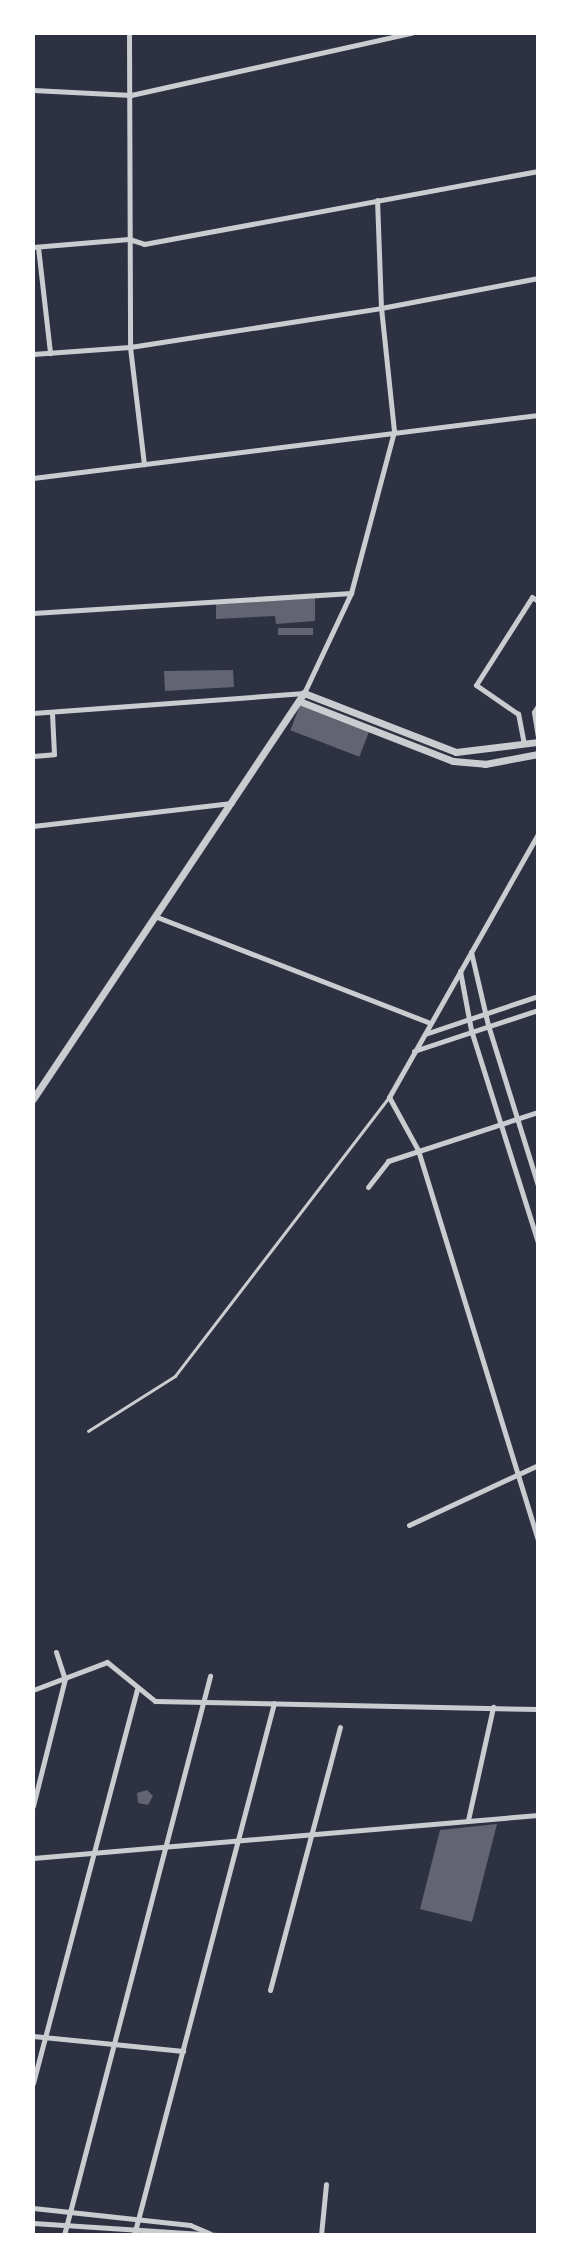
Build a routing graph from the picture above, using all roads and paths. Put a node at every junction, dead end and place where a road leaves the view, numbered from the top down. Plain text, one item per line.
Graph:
1 (129, 33) edge
2 (411, 33) edge
3 (33, 90) edge
4 (131, 95) junction
5 (538, 171) edge
6 (377, 200) junction
7 (129, 239) junction
8 (35, 247) edge
9 (538, 278) edge
10 (381, 309) junction
11 (130, 347) junction
12 (50, 353) junction
13 (33, 354) edge
14 (538, 415) edge
15 (394, 431) junction
16 (144, 464) junction
17 (33, 478) edge
18 (351, 593) junction
19 (538, 601) edge
20 (33, 613) edge
21 (304, 693) junction
22 (299, 701) junction
23 (538, 706) edge
24 (534, 712) junction
25 (33, 713) edge
26 (52, 713) junction
27 (518, 714) junction
28 (538, 736) edge
29 (538, 742) edge
30 (524, 744) junction
31 (538, 754) edge
32 (33, 756) edge
33 (233, 803) junction
34 (33, 826) edge
35 (538, 834) edge
36 (157, 917) junction
37 (471, 951) junction
38 (460, 971) junction
39 (538, 996) edge
40 (538, 1010) edge
41 (485, 1013) junction
42 (468, 1017) junction
43 (430, 1023) junction
44 (488, 1025) junction
45 (471, 1030) junction
46 (424, 1034) junction
47 (414, 1051) junction
48 (388, 1097) junction
49 (33, 1099) edge
50 (538, 1112) edge
51 (517, 1119) junction
52 (500, 1124) junction
53 (418, 1150) junction
54 (538, 1186) edge
55 (368, 1187) dead end
56 (538, 1242) edge
57 (88, 1431) dead end
58 (538, 1465) edge
59 (517, 1476) junction
60 (409, 1525) dead end
61 (538, 1540) edge
62 (56, 1652) dead end
63 (210, 1676) dead end
64 (65, 1679) junction
65 (33, 1690) edge
66 (136, 1690) junction
67 (274, 1703) junction
68 (204, 1704) junction
69 (493, 1707) junction
70 (538, 1709) edge
71 (340, 1727) dead end
72 (33, 1807) edge
73 (538, 1815) edge
74 (468, 1820) junction
75 (312, 1832) junction
76 (239, 1839) junction
77 (163, 1847) junction
78 (92, 1853) junction
79 (33, 1858) edge
80 (270, 1990) dead end
81 (33, 2036) edge
82 (45, 2038) junction
83 (115, 2045) junction
84 (183, 2051) junction
85 (33, 2083) edge
86 (326, 2184) dead end
87 (33, 2208) edge
88 (69, 2211) junction
89 (136, 2218) junction
90 (33, 2223) edge
91 (65, 2225) junction
92 (200, 2232) edge
93 (134, 2233) edge
94 (210, 2233) edge
95 (64, 2235) edge
96 (218, 2235) edge
97 (321, 2235) edge

1 - 4 street
2 - 4 street
3 - 4 street
4 - 7 street
5 - 6 street
6 - 7 street
6 - 10 street
7 - 8 street
7 - 11 street
8 - 12 street
9 - 10 street
10 - 11 street
10 - 15 street
11 - 12 street
11 - 16 street
12 - 13 street
14 - 15 street
15 - 16 street
15 - 18 street
16 - 17 street
18 - 20 street
18 - 21 street
19 - 27 street
21 - 22 street
21 - 26 street
21 - 30 street
22 - 31 street
22 - 33 street
23 - 24 street
24 - 27 street
24 - 28 street
25 - 26 street
26 - 32 street
27 - 30 street
29 - 30 street
33 - 34 street
33 - 36 street
35 - 37 street
36 - 43 street
36 - 49 street
37 - 38 street
37 - 41 street
38 - 42 street
38 - 43 street
39 - 41 street
40 - 44 street
41 - 42 street
41 - 44 street
42 - 45 street
42 - 46 street
43 - 46 street
44 - 45 street
44 - 51 street
45 - 47 street
45 - 52 street
46 - 47 street
47 - 48 street
48 - 53 street
48 - 57 lane
50 - 51 street
51 - 52 street
51 - 54 street
52 - 53 street
52 - 56 street
53 - 55 street
53 - 59 street
58 - 59 street
59 - 60 street
59 - 61 street
62 - 64 street
63 - 68 street
64 - 65 street
64 - 66 street
64 - 72 street
66 - 68 street
66 - 78 street
67 - 68 street
67 - 69 street
67 - 76 street
68 - 77 street
69 - 70 street
69 - 74 street
71 - 75 street
73 - 74 street
74 - 75 street
75 - 76 street
75 - 80 street
76 - 77 street
76 - 84 street
77 - 78 street
77 - 83 street
78 - 79 street
78 - 82 street
81 - 82 street
82 - 83 street
82 - 85 street
83 - 84 street
83 - 88 street
84 - 89 street
86 - 97 street
87 - 88 street
88 - 89 street
88 - 91 street
89 - 92 street
89 - 93 street
90 - 91 street
91 - 93 street
91 - 95 street
92 - 93 street
92 - 94 street
94 - 96 street

